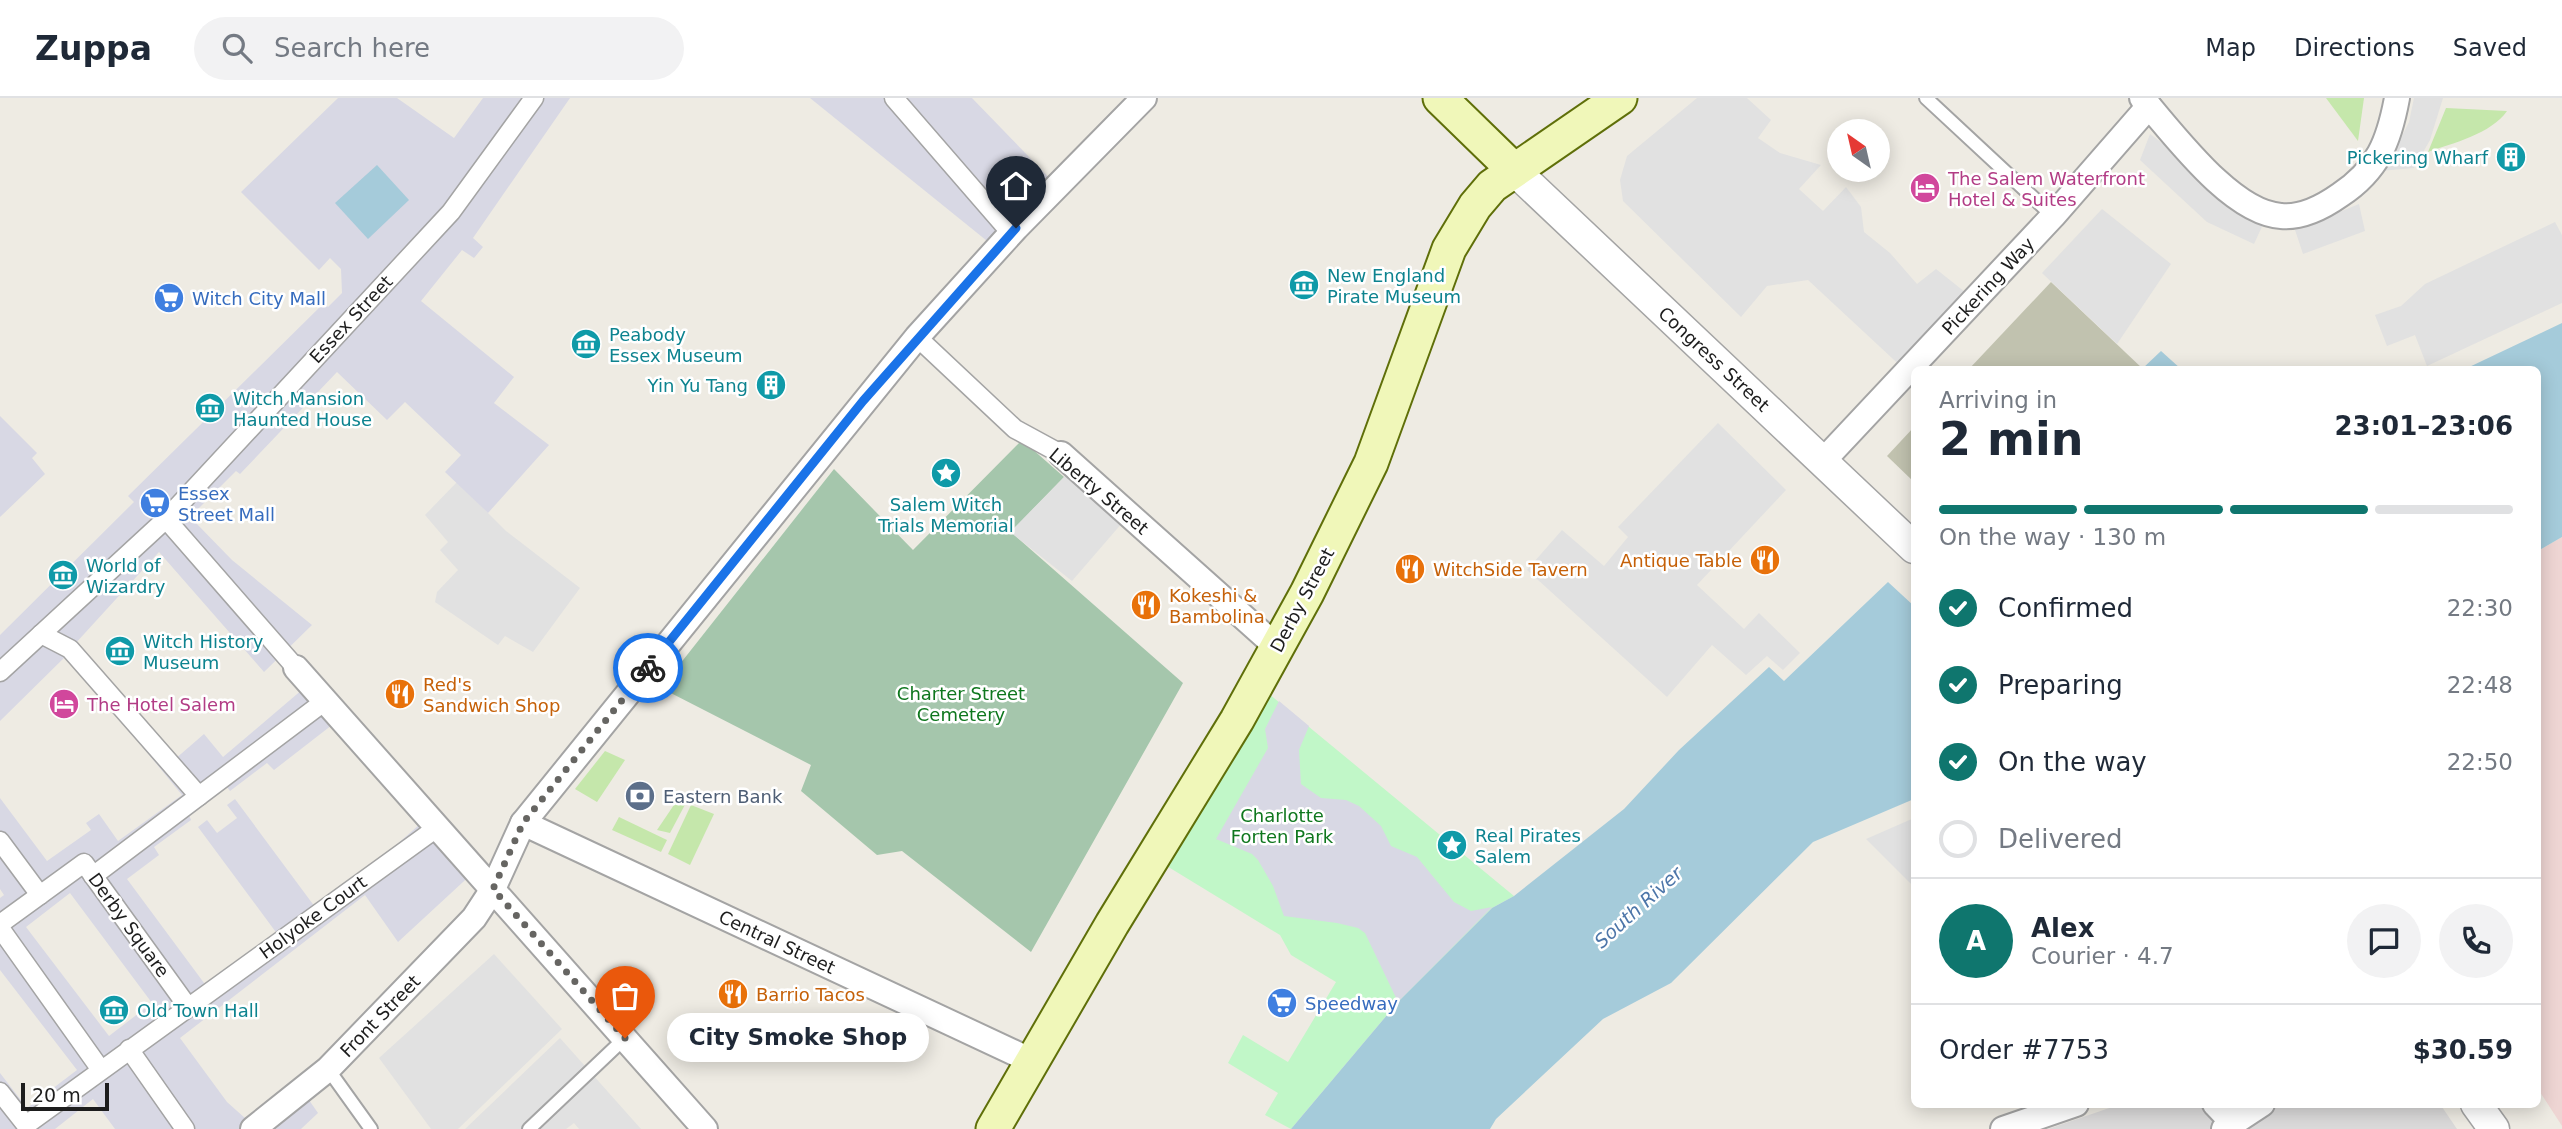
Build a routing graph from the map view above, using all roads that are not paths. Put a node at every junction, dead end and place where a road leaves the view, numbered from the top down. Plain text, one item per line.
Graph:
1 (534, 98) edge
2 (894, 98) edge
3 (1144, 98) edge
4 (1440, 98) edge
5 (1620, 98) edge
6 (1926, 98) edge
7 (2397, 98) edge
8 (2145, 102) edge
9 (1514, 170) junction
10 (2053, 216) junction
11 (1011, 233) junction
12 (917, 337) junction
13 (1912, 366) edge
14 (1911, 367) edge
15 (1061, 454) joint
16 (1823, 461) junction
17 (166, 519) junction
18 (1911, 545) edge
19 (41, 634) junction
20 (1278, 648) junction
21 (296, 668) joint
22 (0, 672) edge
23 (325, 701) junction
24 (199, 796) junction
25 (523, 823) junction
26 (438, 827) junction
27 (0, 841) edge
28 (93, 876) junction
29 (493, 889) junction
30 (40, 895) junction
31 (0, 926) edge
32 (188, 1007) junction
33 (625, 1038) junction
34 (129, 1049) junction
35 (1032, 1061) junction
36 (328, 1069) junction
37 (101, 1070) junction
38 (2, 1099) edge
39 (2064, 1108) edge
40 (2218, 1108) edge
41 (2256, 1108) edge
42 (2479, 1108) edge
43 (2229, 1126) edge
44 (185, 1129) edge
45 (253, 1129) edge
46 (371, 1129) edge
47 (529, 1129) edge
48 (705, 1129) edge
49 (993, 1129) edge
50 (2003, 1129) edge
51 (2494, 1129) edge

1 - 17 street, Essex Street
2 - 11 street
3 - 11 street, Front Street
4 - 9 main road
5 - 9 main road, Derby Street
6 - 10 lane
7 - 8 street
8 - 10 street, Pickering Way
9 - 16 street, Congress Street
9 - 20 main road, Derby Street
10 - 13 street, Pickering Way
11 - 12 street, Front Street
12 - 15 street, Liberty Street
12 - 25 street, Front Street
14 - 16 street, Pickering Way
15 - 20 street, Liberty Street
16 - 18 street, Congress Street
17 - 19 street, Essex Street
17 - 21 street
19 - 22 street, Essex Street
19 - 24 street
20 - 35 main road, Derby Street
21 - 23 street
23 - 24 street
23 - 26 street
24 - 28 street
25 - 29 street, Front Street
25 - 35 street, Central Street
26 - 29 street
26 - 32 street, Holyoke Court
27 - 30 street
28 - 30 street, Derby Square
28 - 32 street, Derby Square
29 - 33 street
29 - 36 street, Front Street
30 - 31 street, Derby Square
31 - 37 street, Derby Square
32 - 34 street
33 - 47 lane
33 - 48 street
34 - 37 street
34 - 44 street
35 - 49 main road, Derby Street
36 - 45 street, Front Street
36 - 46 lane
37 - 38 street
39 - 50 street
40 - 43 street
41 - 43 street
42 - 51 street

